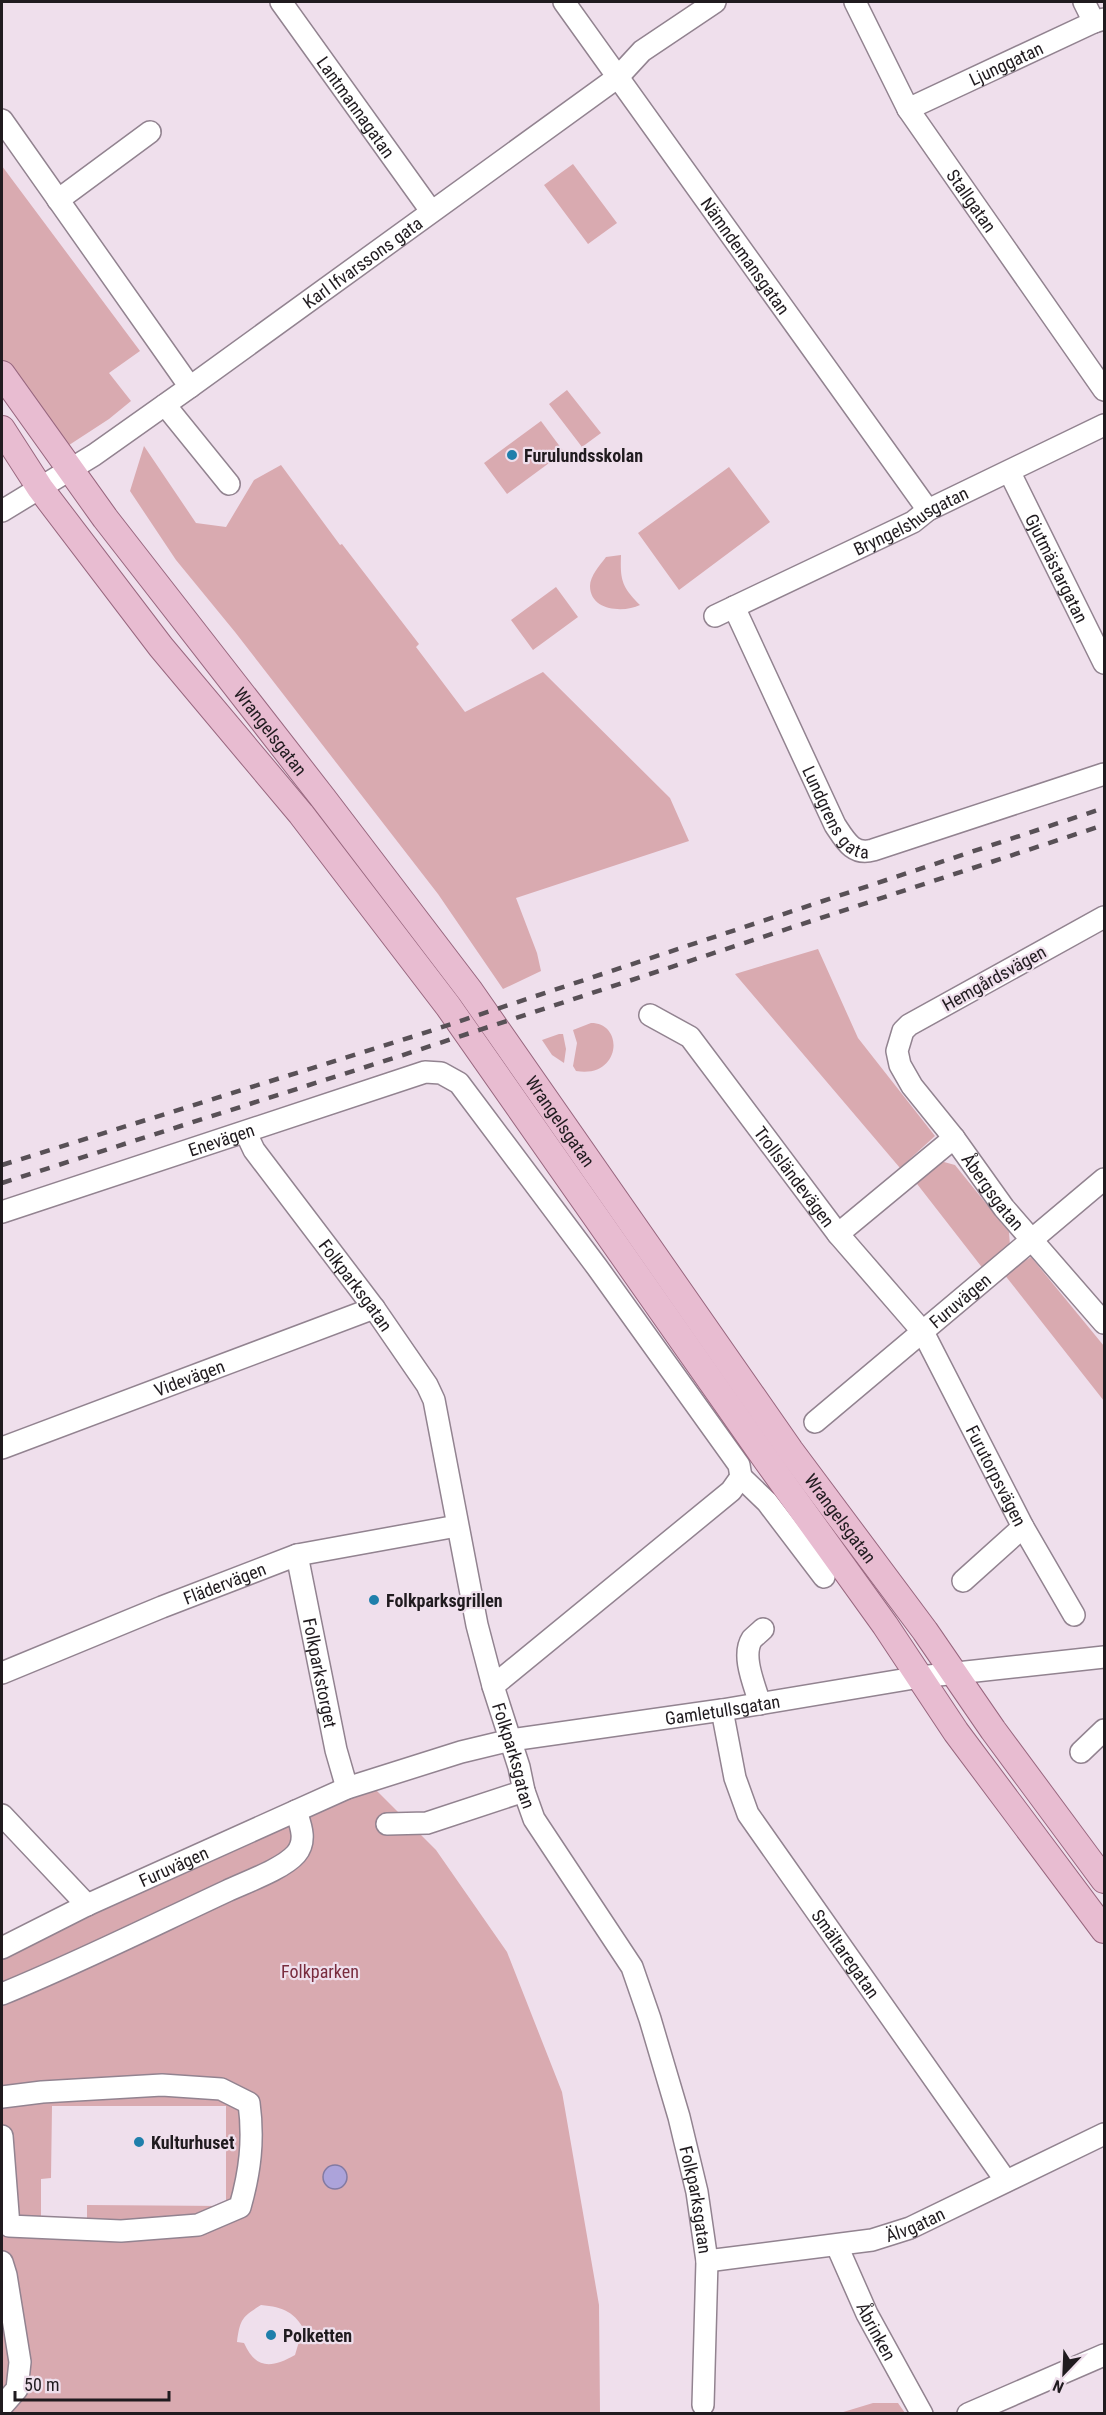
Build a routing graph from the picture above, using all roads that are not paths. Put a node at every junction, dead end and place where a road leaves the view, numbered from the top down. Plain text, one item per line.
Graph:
1 (281, 2) edge
2 (564, 2) edge
3 (716, 2) edge
4 (855, 2) edge
5 (1084, 2) edge
6 (1099, 20) edge
7 (618, 77) junction
8 (908, 109) junction
9 (2, 120) edge
10 (150, 132) dead end
11 (58, 200) junction
12 (431, 211) junction
13 (2, 374) edge
14 (190, 387) junction
15 (1104, 390) edge
16 (165, 405) junction
17 (1104, 425) edge
18 (2, 429) edge
19 (70, 468) junction
20 (1010, 473) junction
21 (229, 484) dead end
22 (40, 488) junction
23 (928, 510) junction
24 (2, 511) edge
25 (725, 612) joint
26 (1104, 663) edge
27 (1104, 774) edge
28 (1104, 917) edge
29 (650, 1015) dead end
30 (897, 1051) joint
31 (246, 1132) junction
32 (954, 1138) junction
33 (1104, 1179) edge
34 (2, 1212) edge
35 (838, 1234) junction
36 (1032, 1239) junction
37 (374, 1308) junction
38 (1104, 1323) edge
39 (923, 1332) junction
40 (815, 1422) dead end
41 (2, 1448) edge
42 (741, 1477) junction
43 (456, 1526) junction
44 (1023, 1527) junction
45 (297, 1555) junction
46 (824, 1577) dead end
47 (963, 1581) dead end
48 (1074, 1616) dead end
49 (763, 1629) dead end
50 (1104, 1657) edge
51 (2, 1673) edge
52 (956, 1674) junction
53 (920, 1677) junction
54 (493, 1686) junction
55 (760, 1704) junction
56 (722, 1710) junction
57 (1104, 1730) edge
58 (511, 1740) junction
59 (1081, 1752) dead end
60 (347, 1788) junction
61 (524, 1791) junction
62 (296, 1811) junction
63 (2, 1815) edge
64 (387, 1824) dead end
65 (1104, 1880) edge
66 (87, 1905) junction
67 (1104, 1930) edge
68 (2, 1948) edge
69 (2, 1995) edge
70 (2, 2097) edge
71 (1104, 2134) edge
72 (2, 2136) edge
73 (1006, 2181) junction
74 (837, 2246) junction
75 (707, 2261) junction
76 (2, 2262) edge
77 (1104, 2355) edge
78 (703, 2405) dead end
79 (2, 2406) edge
80 (922, 2414) edge
81 (968, 2414) edge

1 - 12 street, Lantmannagatan
2 - 7 street, Nämndemansgatan
3 - 7 street, Karl Ifvarssons gata
4 - 8 street, Stallgatan
5 - 6 street
6 - 8 street, Ljunggatan
7 - 12 street, Karl Ifvarssons gata
7 - 23 street, Nämndemansgatan
8 - 15 street, Stallgatan
9 - 11 street
10 - 11 street
11 - 14 street
12 - 14 street, Karl Ifvarssons gata
13 - 19 main road, Wrangelsgatan
14 - 16 street, Karl Ifvarssons gata
16 - 19 street, Karl Ifvarssons gata
16 - 21 street
17 - 20 street, Bryngelshusgatan
18 - 22 main road, Wrangelsgatan
19 - 22 street, Karl Ifvarssons gata
19 - 52 main road, Wrangelsgatan
20 - 23 street, Bryngelshusgatan
20 - 26 street, Gjutmästargatan
22 - 24 street, Karl Ifvarssons gata
22 - 53 main road, Wrangelsgatan
23 - 25 street, Bryngelshusgatan
25 - 27 street, Lundgrens gata
28 - 30 street, Hemgårdsvägen
29 - 35 street, Trollsländevägen
30 - 32 street, Åbergsgatan
31 - 34 street, Enevägen
31 - 37 street, Folkparksgatan
31 - 42 street, Enevägen
32 - 35 street, Trollsländevägen
32 - 36 street, Åbergsgatan
33 - 36 street, Furuvägen
35 - 39 street, Furutorpsvägen
36 - 38 street, Åbergsgatan
36 - 39 street, Furuvägen
37 - 41 street, Videvägen
37 - 43 street, Folkparksgatan
39 - 40 street, Furuvägen
39 - 44 street, Furutorpsvägen
42 - 46 street
42 - 54 street
43 - 45 street, Flädervägen
43 - 54 street, Folkparksgatan
44 - 47 street
44 - 48 street, Furutorpsvägen
45 - 51 street, Flädervägen
45 - 60 street, Folkparkstorget
49 - 55 street
50 - 52 street, Gamletullsgatan
52 - 53 street, Gamletullsgatan
52 - 65 main road, Wrangelsgatan
53 - 55 street, Gamletullsgatan
53 - 67 main road, Wrangelsgatan
54 - 58 street, Folkparksgatan
55 - 56 street, Gamletullsgatan
56 - 58 street, Gamletullsgatan
56 - 73 street, Smältaregatan
57 - 59 street
58 - 60 street, Gamletullsgatan
58 - 61 street, Folkparksgatan
60 - 62 street, Furuvägen
61 - 64 street
61 - 75 street, Folkparksgatan
62 - 66 street, Furuvägen
62 - 69 street
63 - 66 street
66 - 68 street, Furuvägen
70 - 72 street
71 - 73 street, Älvgatan
73 - 74 street, Älvgatan
74 - 75 street, Älvgatan
74 - 80 street, Åbrinken
75 - 78 street, Folkparksgatan
76 - 79 street
77 - 81 street

